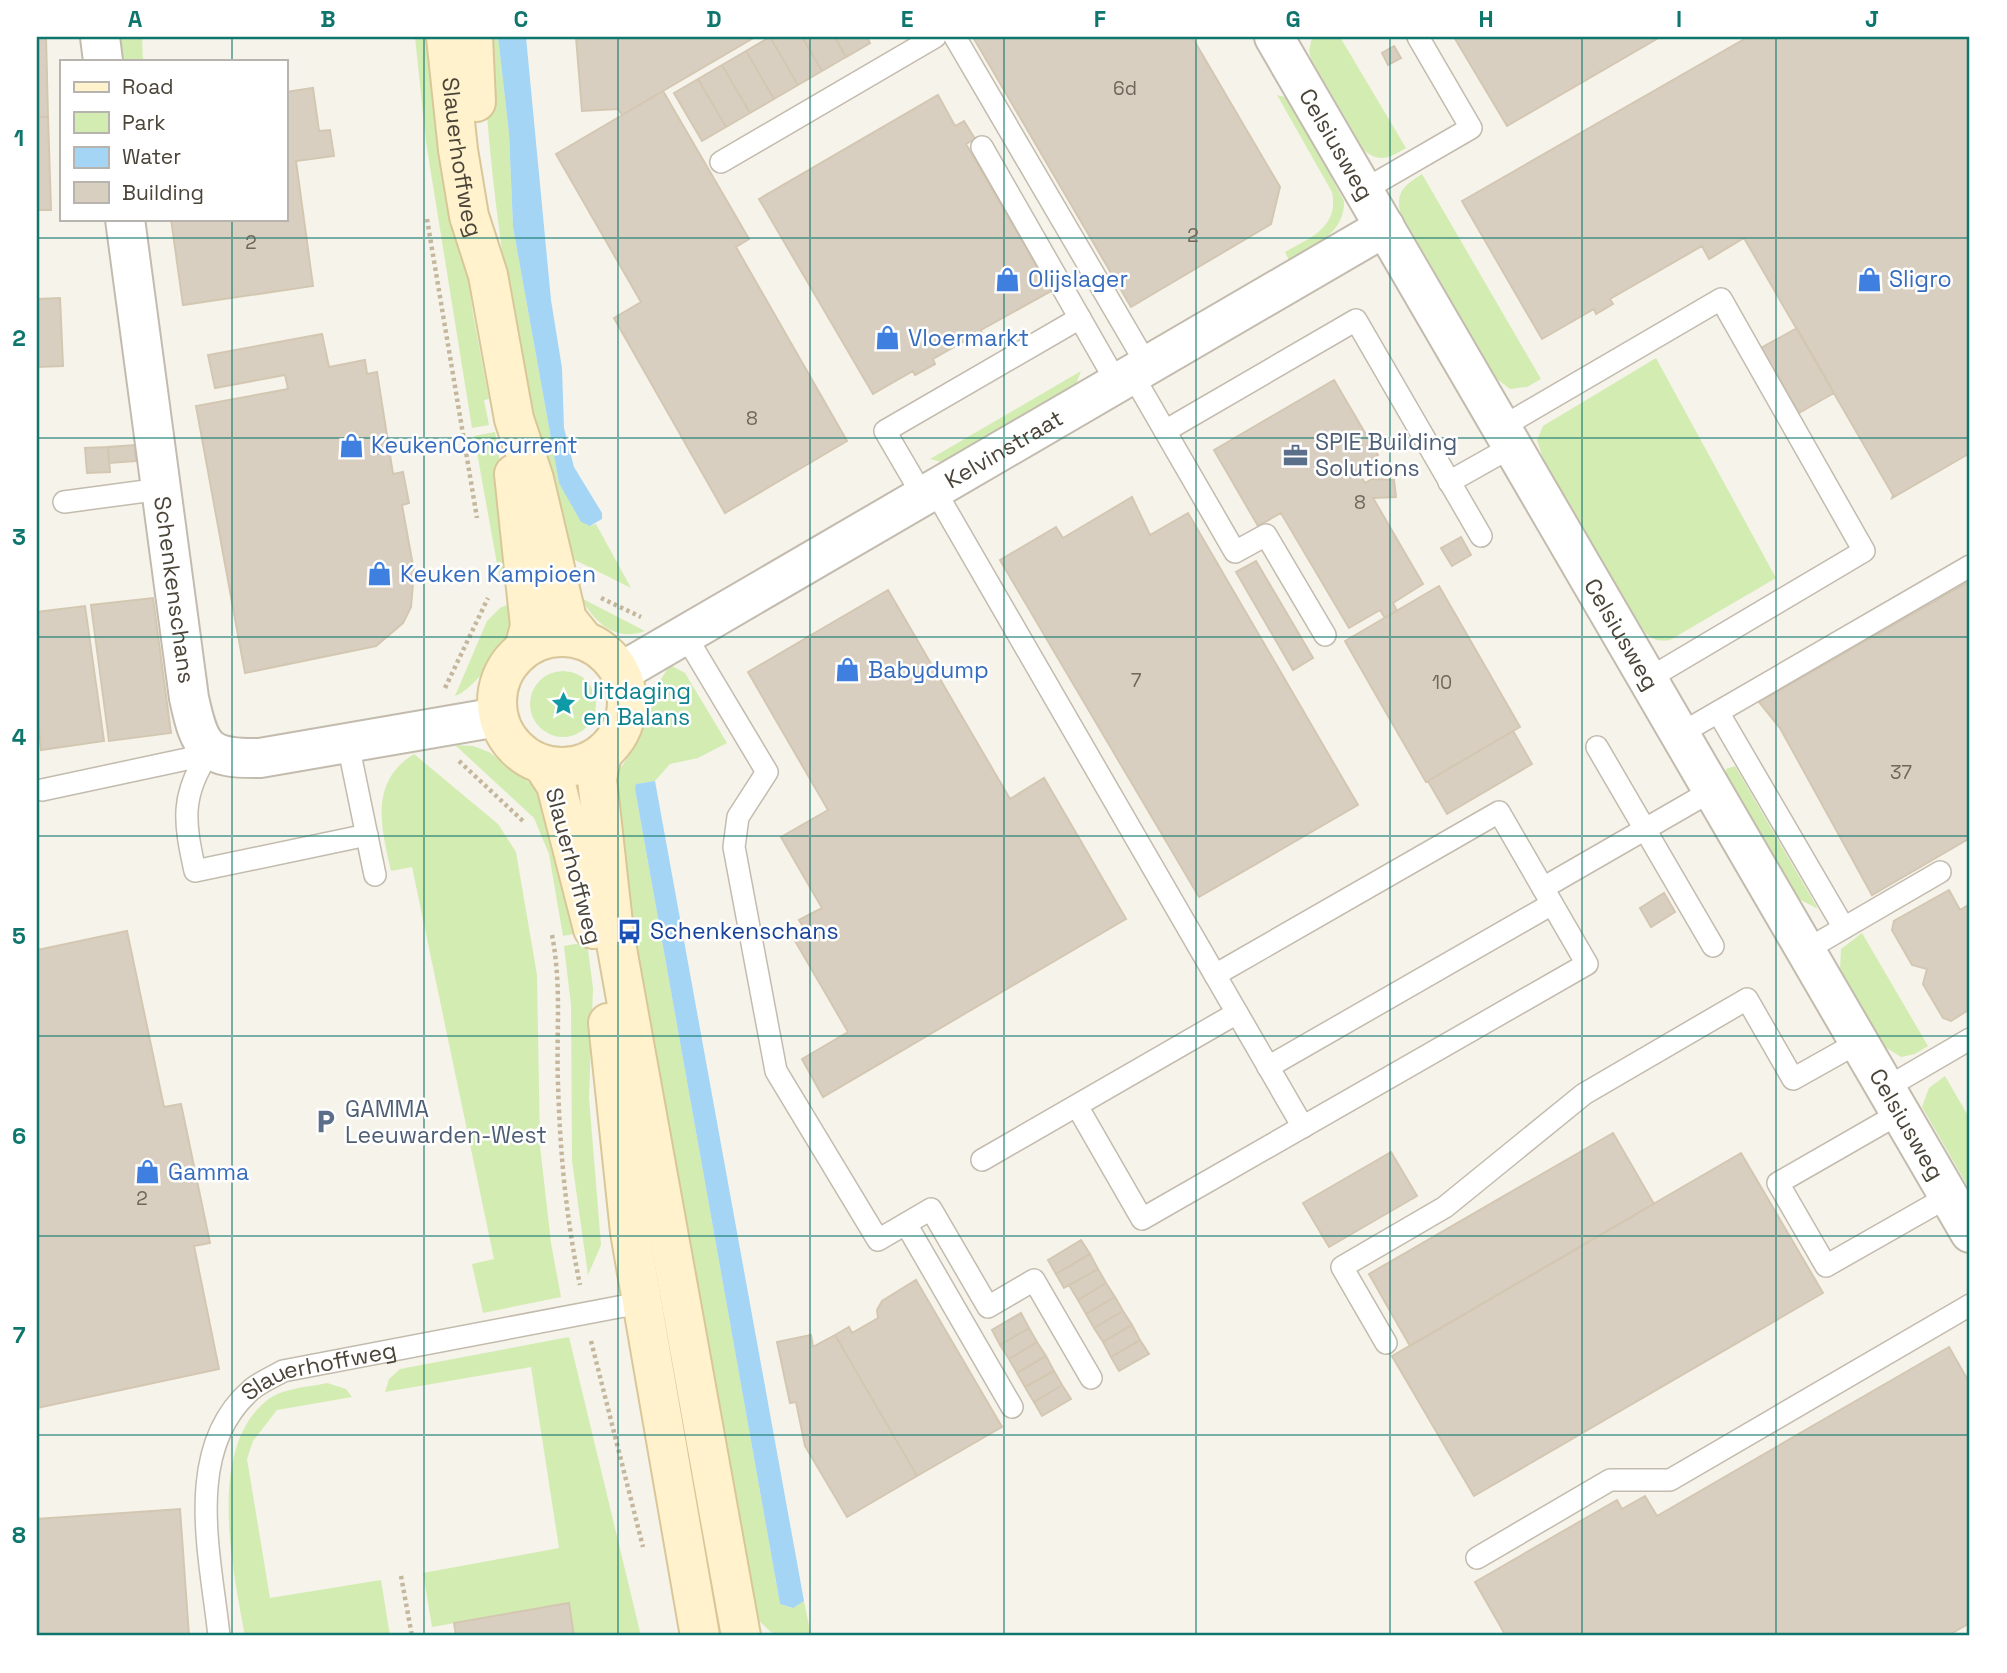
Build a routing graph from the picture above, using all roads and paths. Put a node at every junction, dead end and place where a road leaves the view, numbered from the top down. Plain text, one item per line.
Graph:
1 (100, 37) edge
2 (446, 37) edge
3 (473, 37) edge
4 (935, 37) edge
5 (955, 37) edge
6 (1274, 37) edge
7 (1418, 37) edge
8 (103, 60) edge
9 (982, 147) dead end
10 (721, 162) dead end
11 (1364, 190) junction
12 (426, 213) dead end
13 (125, 220) edge
14 (1385, 227) junction
15 (488, 275) junction
16 (1080, 318) junction
17 (1132, 374) junction
18 (514, 419) junction
19 (1165, 431) junction
20 (1507, 436) junction
21 (1449, 482) junction
22 (161, 489) junction
23 (928, 493) junction
24 (64, 502) dead end
25 (479, 528) dead end
26 (1481, 536) dead end
27 (1970, 566) edge
28 (490, 594) dead end
29 (1325, 635) dead end
30 (678, 638) junction
31 (583, 639) junction
32 (524, 649) junction
33 (621, 672) junction
34 (1648, 679) junction
35 (1718, 712) junction
36 (498, 717) junction
37 (441, 727) junction
38 (1680, 734) junction
39 (348, 744) junction
40 (1597, 747) dead end
41 (210, 751) junction
42 (602, 754) junction
43 (543, 765) junction
44 (42, 790) dead end
45 (1713, 790) junction
46 (527, 825) dead end
47 (1645, 829) junction
48 (367, 835) junction
49 (1940, 872) dead end
50 (375, 875) dead end
51 (1548, 896) junction
52 (1844, 928) junction
53 (551, 930) dead end
54 (1713, 946) dead end
55 (1806, 950) junction
56 (1215, 975) junction
57 (1237, 1013) junction
58 (1970, 1039) edge
59 (1859, 1042) junction
60 (1268, 1067) junction
61 (1893, 1100) junction
62 (1077, 1106) junction
63 (1303, 1127) junction
64 (982, 1160) dead end
65 (1964, 1219) edge
66 (906, 1224) junction
67 (681, 1294) junction
68 (641, 1302) junction
69 (1970, 1305) edge
70 (586, 1313) junction
71 (1386, 1343) dead end
72 (1091, 1378) dead end
73 (1012, 1407) dead end
74 (644, 1553) dead end
75 (1476, 1558) dead end
76 (401, 1576) dead end
77 (219, 1636) edge
78 (412, 1636) edge
79 (700, 1636) edge
80 (741, 1636) edge

1 - 8 street
2 - 15 main road, Slauerhoffweg
3 - 15 main road, Slauerhoffweg
4 - 10 lane
5 - 17 lane
6 - 11 street, Celsiusweg
7 - 11 lane
9 - 16 lane
11 - 14 street, Celsiusweg
12 - 25 path
13 - 22 street, Schenkenschans
14 - 17 street, Kelvinstraat
14 - 20 street, Celsiusweg
15 - 18 main road, Slauerhoffweg
16 - 17 lane
16 - 23 lane
17 - 19 lane
17 - 23 street, Kelvinstraat
18 - 31 main road, Slauerhoffweg
18 - 32 main road, Slauerhoffweg
19 - 21 lane
19 - 29 lane
20 - 21 lane
20 - 34 street, Celsiusweg
20 - 34 lane
21 - 26 lane
22 - 24 lane
22 - 41 street, Schenkenschans
23 - 30 street, Kelvinstraat
23 - 56 lane
27 - 35 lane
28 - 37 path
30 - 33 street, Kelvinstraat
30 - 66 lane
31 - 32 main road
31 - 33 main road
32 - 36 main road
33 - 42 main road
34 - 38 street, Celsiusweg
35 - 38 lane
35 - 52 lane
36 - 37 street
36 - 43 main road
37 - 39 street
37 - 46 path
38 - 45 street, Celsiusweg
39 - 41 street
39 - 48 lane
40 - 47 lane
41 - 44 lane
41 - 48 lane
42 - 43 main road
42 - 67 main road, Slauerhoffweg
43 - 68 main road, Slauerhoffweg
45 - 47 lane
45 - 55 street, Celsiusweg
47 - 51 lane
47 - 54 lane
48 - 50 lane
49 - 52 lane
51 - 56 lane
51 - 60 lane
51 - 63 lane
52 - 55 lane
53 - 70 path
55 - 59 street, Celsiusweg
56 - 57 lane
57 - 60 lane
57 - 62 lane
58 - 61 lane
59 - 61 street, Celsiusweg
59 - 71 lane
60 - 63 lane
61 - 65 street, Celsiusweg
61 - 65 lane
62 - 63 lane
62 - 64 lane
66 - 72 lane
66 - 73 lane
67 - 68 lane, Slauerhoffweg
67 - 80 main road, Slauerhoffweg
68 - 70 lane, Slauerhoffweg
68 - 79 main road, Slauerhoffweg
69 - 75 lane
70 - 74 path
70 - 77 lane, Slauerhoffweg
76 - 78 path

